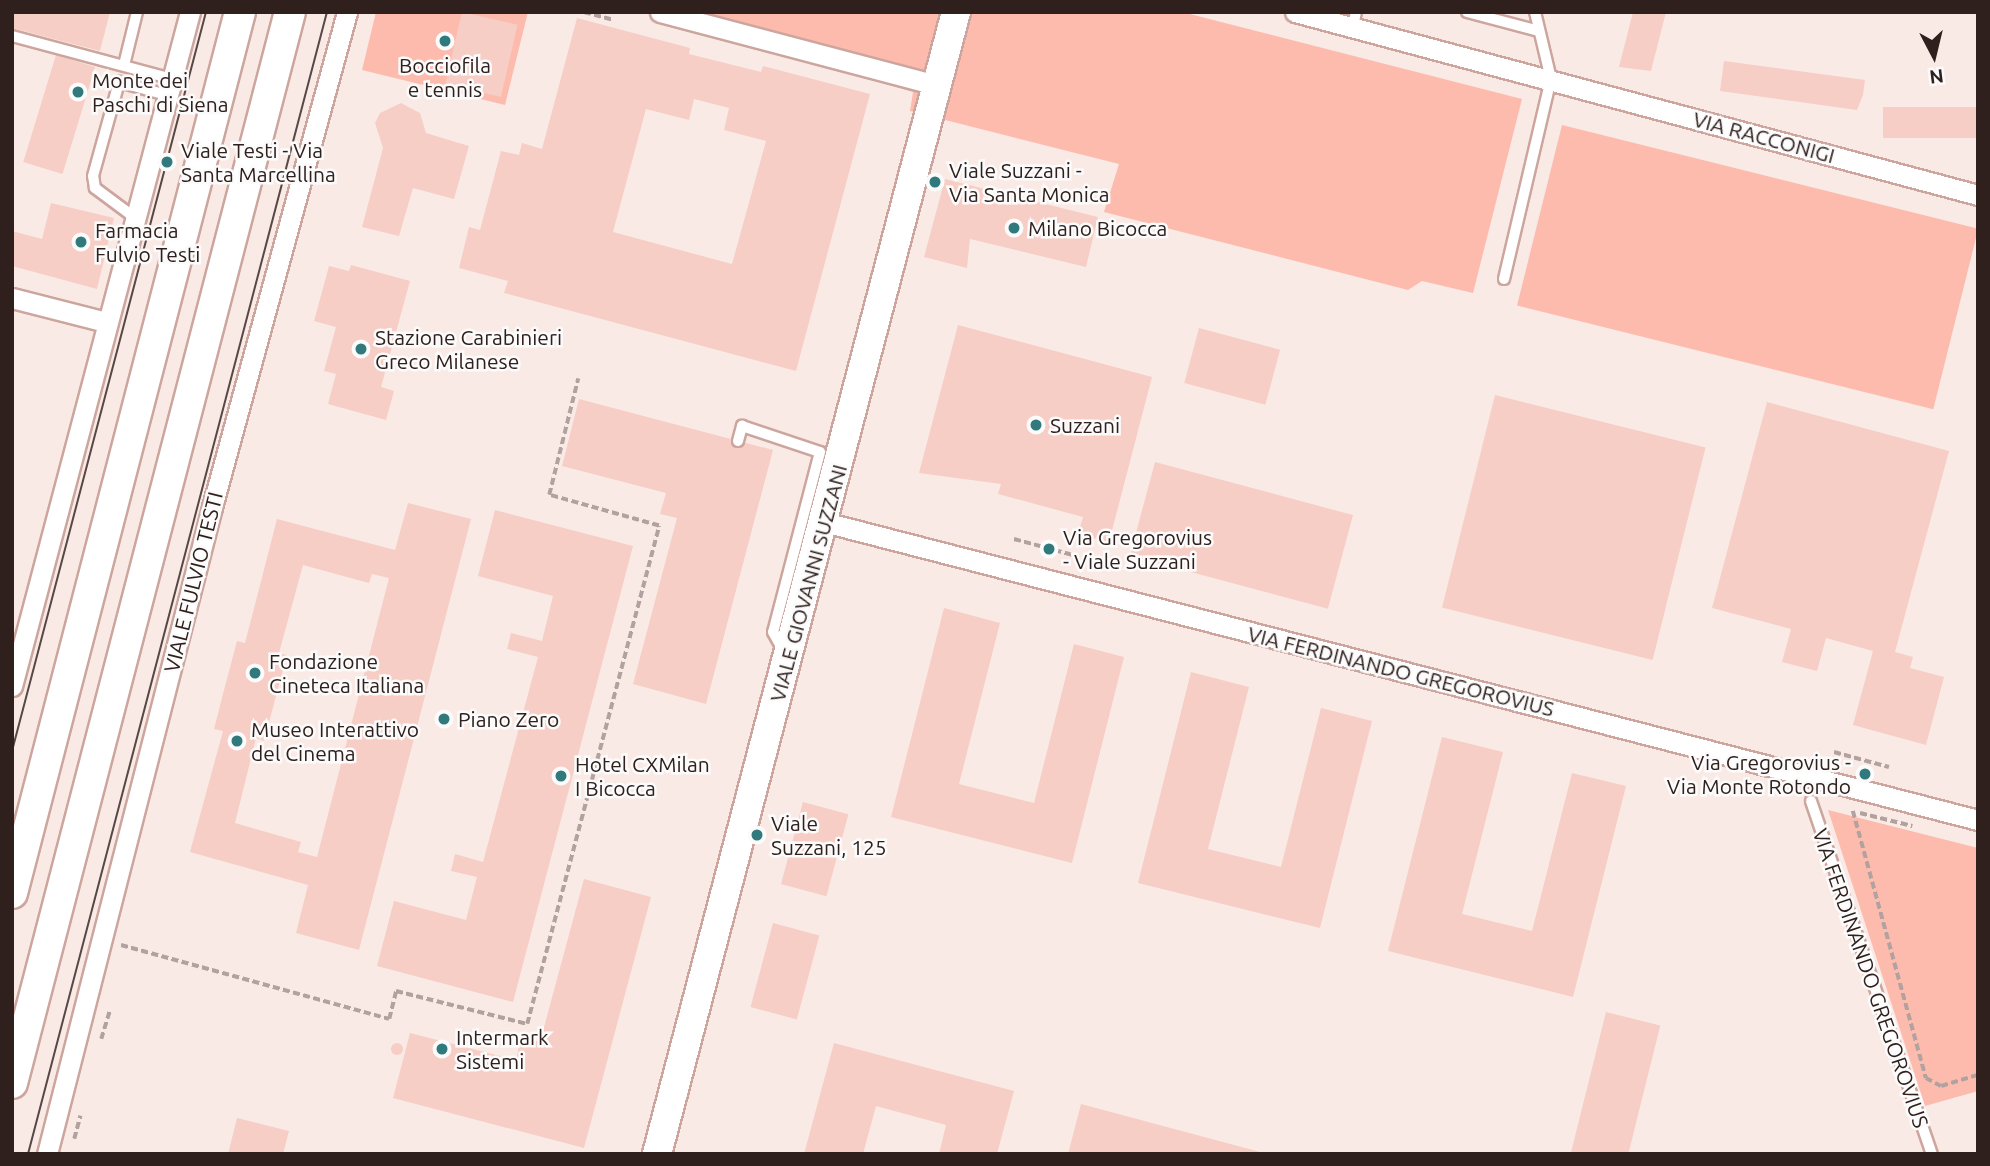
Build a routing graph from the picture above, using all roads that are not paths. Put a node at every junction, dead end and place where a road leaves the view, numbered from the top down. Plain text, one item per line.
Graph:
1 (137, 12) edge
2 (190, 12) edge
3 (240, 12) edge
4 (290, 12) edge
5 (347, 12) edge
6 (660, 12) edge
7 (956, 12) edge
8 (1295, 12) edge
9 (1466, 12) edge
10 (1535, 12) edge
11 (1354, 20) edge
12 (1539, 31) junction
13 (12, 36) edge
14 (124, 65) junction
15 (1551, 79) junction
16 (937, 85) junction
17 (169, 87) junction
18 (1978, 195) edge
19 (134, 217) junction
20 (1504, 279) dead end
21 (12, 298) edge
22 (106, 322) junction
23 (738, 441) dead end
24 (824, 522) junction
25 (788, 658) junction
26 (12, 686) edge
27 (1811, 801) dead end
28 (1978, 820) edge
29 (12, 892) edge
30 (12, 1083) edge
31 (47, 1154) edge
32 (657, 1154) edge
33 (1932, 1154) edge

1 - 14 lane
2 - 17 street
3 - 29 main road
4 - 30 main road
5 - 31 street, VIALE FULVIO TESTI
6 - 16 street
7 - 16 street, VIALE GIOVANNI SUZZANI
8 - 11 street, VIA RACCONIGI
9 - 12 lane
10 - 12 lane
11 - 15 street, VIA RACCONIGI
12 - 15 lane
13 - 14 lane
14 - 17 lane
15 - 18 street, VIA RACCONIGI
15 - 20 lane
16 - 24 street, VIALE GIOVANNI SUZZANI
17 - 19 street
17 - 19 lane
19 - 22 street
21 - 22 street
22 - 26 street
23 - 25 lane
24 - 25 street, VIALE GIOVANNI SUZZANI
24 - 28 street, VIA FERDINANDO GREGOROVIUS
25 - 32 street, VIALE GIOVANNI SUZZANI
27 - 33 lane, VIA FERDINANDO GREGOROVIUS

